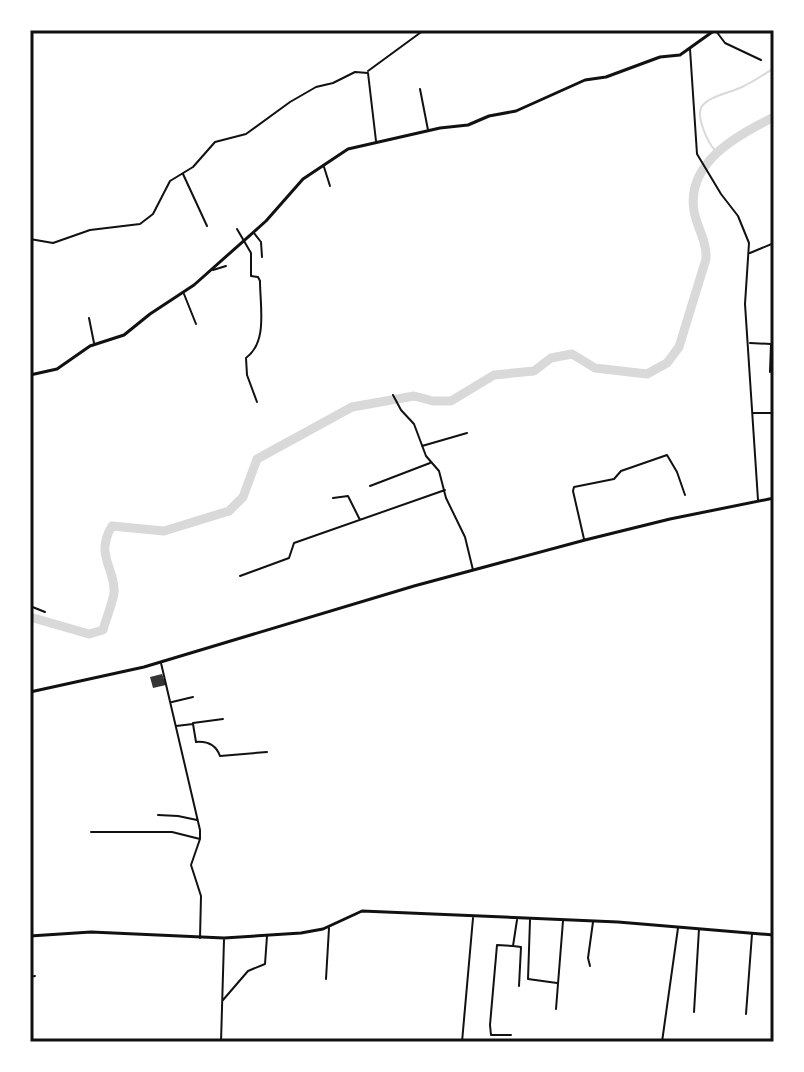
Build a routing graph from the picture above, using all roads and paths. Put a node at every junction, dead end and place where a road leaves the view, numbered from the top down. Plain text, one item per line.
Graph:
1 (424, 30) edge
2 (716, 30) edge
3 (690, 49) junction
4 (761, 60) dead end
5 (367, 72) junction
6 (420, 89) dead end
7 (428, 131) junction
8 (376, 141) junction
9 (324, 166) junction
10 (183, 173) junction
11 (330, 186) dead end
12 (207, 226) dead end
13 (237, 229) dead end
14 (253, 232) junction
15 (30, 239) edge
16 (244, 240) junction
17 (774, 243) edge
18 (750, 253) junction
19 (262, 257) dead end
20 (226, 266) dead end
21 (208, 272) junction
22 (183, 292) junction
23 (89, 318) dead end
24 (196, 324) dead end
25 (749, 343) junction
26 (94, 344) junction
27 (770, 372) dead end
28 (30, 375) edge
29 (393, 395) dead end
30 (257, 402) dead end
31 (751, 413) junction
32 (774, 413) edge
33 (467, 433) dead end
34 (421, 446) junction
35 (431, 462) junction
36 (370, 486) dead end
37 (445, 490) junction
38 (685, 495) dead end
39 (333, 498) dead end
40 (774, 498) edge
41 (758, 501) junction
42 (360, 521) junction
43 (585, 540) junction
44 (473, 571) junction
45 (240, 576) dead end
46 (30, 606) edge
47 (45, 612) dead end
48 (161, 662) junction
49 (30, 692) edge
50 (193, 697) dead end
51 (171, 702) junction
52 (223, 719) dead end
53 (192, 723) junction
54 (175, 726) junction
55 (267, 752) dead end
56 (158, 815) dead end
57 (198, 820) junction
58 (91, 832) dead end
59 (200, 839) junction
60 (473, 918) junction
61 (517, 919) junction
62 (530, 919) junction
63 (563, 920) junction
64 (593, 921) junction
65 (329, 927) junction
66 (678, 927) junction
67 (699, 928) junction
68 (752, 932) junction
69 (267, 935) junction
70 (774, 935) edge
71 (30, 936) edge
72 (200, 938) junction
73 (224, 938) junction
74 (513, 946) junction
75 (590, 966) dead end
76 (35, 976) dead end
77 (30, 977) edge
78 (326, 979) dead end
79 (557, 983) junction
80 (519, 986) dead end
81 (222, 1001) junction
82 (556, 1009) dead end
83 (694, 1012) dead end
84 (746, 1014) dead end
85 (511, 1035) dead end
86 (221, 1042) edge
87 (462, 1042) edge
88 (662, 1042) edge

1 - 5 street
2 - 3 street
2 - 4 street
3 - 7 street
3 - 18 street
5 - 8 street
5 - 10 street
6 - 7 street
7 - 8 street
8 - 9 street
9 - 11 street
9 - 14 street
10 - 12 street
10 - 15 street
13 - 16 street
14 - 16 street
14 - 19 street
16 - 21 street
16 - 30 street
17 - 18 street
18 - 25 street
20 - 21 street
21 - 22 street
22 - 24 street
22 - 26 street
23 - 26 street
25 - 27 street
25 - 31 street
26 - 28 street
29 - 34 street
31 - 32 street
31 - 41 street
33 - 34 street
34 - 35 street
35 - 36 street
35 - 37 street
37 - 42 street
37 - 44 street
38 - 43 street
39 - 42 street
40 - 41 street
41 - 43 street
42 - 45 street
43 - 44 street
44 - 48 street
46 - 47 street
48 - 49 street
48 - 51 street
50 - 51 street
51 - 54 street
52 - 53 street
53 - 54 street
53 - 55 street
54 - 57 street
56 - 57 street
57 - 59 street
58 - 59 street
59 - 72 street
60 - 61 street
60 - 65 street
60 - 87 street
61 - 62 street
61 - 74 street
62 - 63 street
62 - 79 street
63 - 64 street
63 - 79 street
64 - 66 street
64 - 75 street
65 - 69 street
65 - 78 street
66 - 67 street
66 - 88 street
67 - 68 street
67 - 83 street
68 - 70 street
68 - 84 street
69 - 73 street
69 - 81 street
71 - 72 street
72 - 73 street
73 - 81 street
74 - 80 street
74 - 85 street
76 - 77 street
79 - 82 street
81 - 86 street

